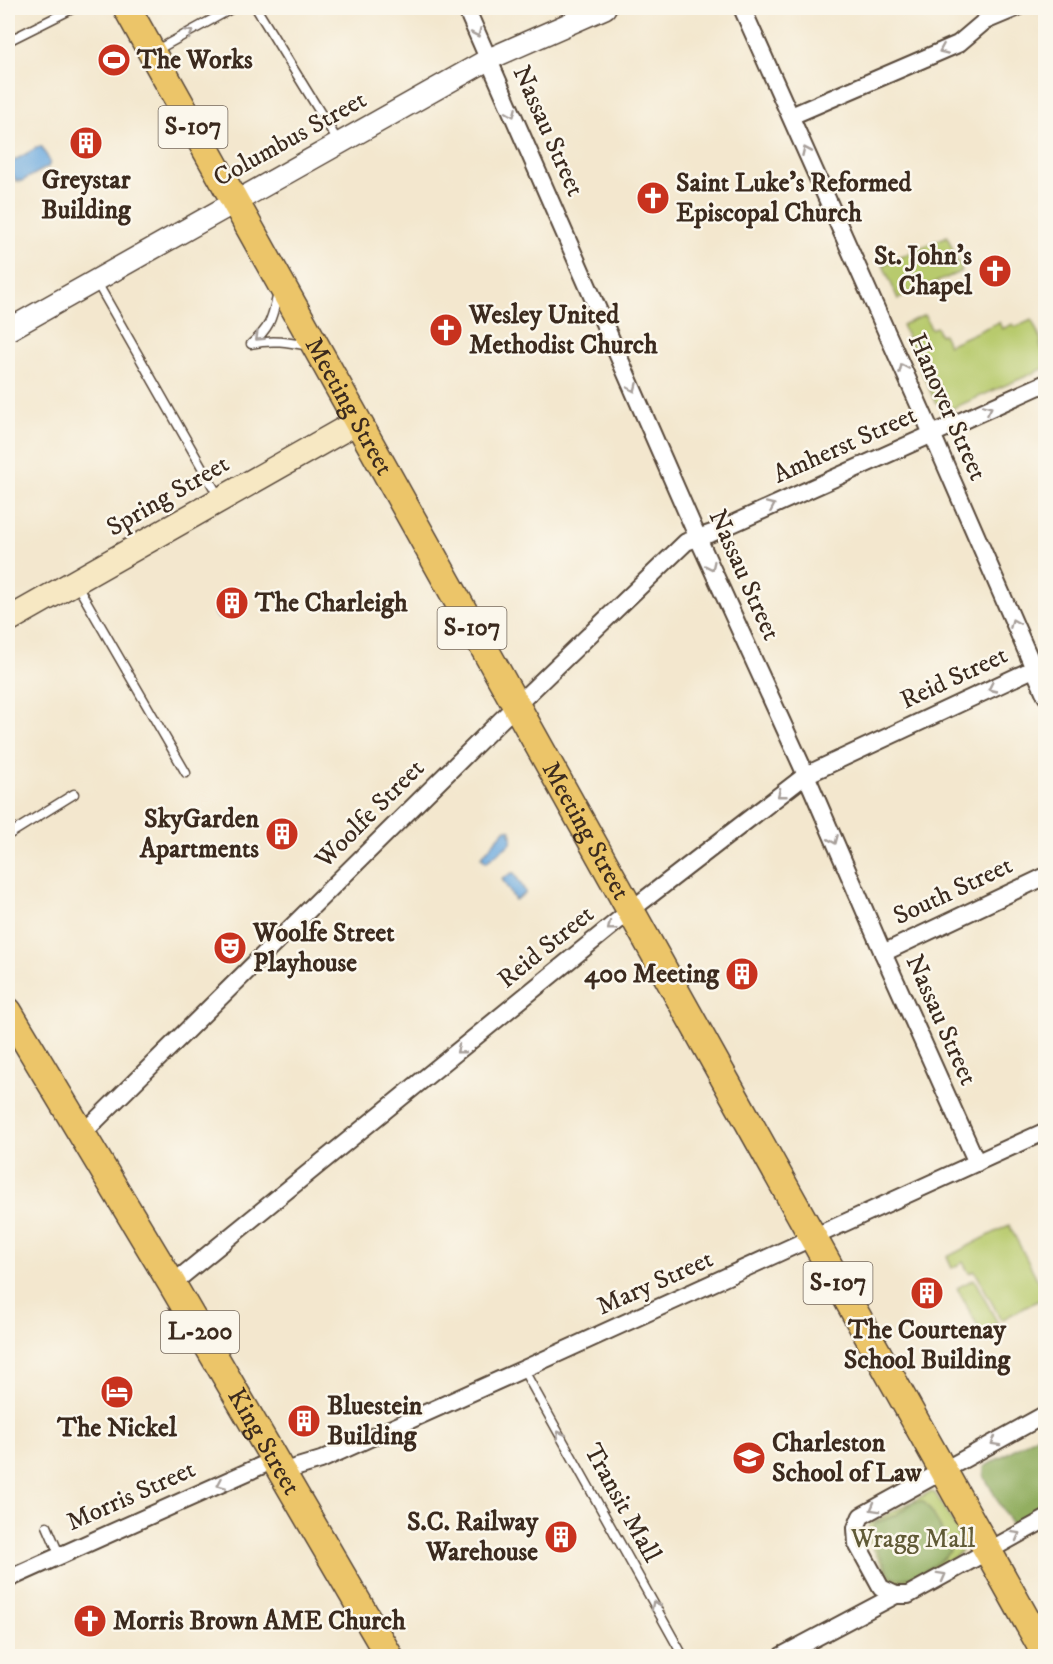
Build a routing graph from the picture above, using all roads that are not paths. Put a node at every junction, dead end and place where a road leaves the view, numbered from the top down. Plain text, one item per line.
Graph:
1 (74, 8) edge
2 (127, 8) edge
3 (256, 8) edge
4 (466, 8) edge
5 (605, 8) edge
6 (742, 8) edge
7 (1016, 8) edge
8 (230, 9) edge
9 (989, 13) edge
10 (8, 40) edge
11 (152, 52) junction
12 (489, 59) junction
13 (791, 116) junction
14 (339, 143) junction
15 (234, 202) junction
16 (96, 280) junction
17 (280, 284) junction
18 (8, 330) edge
19 (315, 348) junction
20 (1046, 383) edge
21 (357, 422) junction
22 (932, 434) junction
23 (220, 499) junction
24 (698, 537) junction
25 (75, 582) junction
26 (8, 620) edge
27 (1040, 666) edge
28 (1046, 696) edge
29 (516, 706) junction
30 (186, 773) dead end
31 (806, 775) junction
32 (74, 794) dead end
33 (8, 835) edge
34 (1046, 876) edge
35 (631, 910) junction
36 (883, 952) junction
37 (8, 1011) edge
38 (1046, 1131) edge
39 (82, 1134) junction
40 (977, 1163) junction
41 (813, 1239) junction
42 (172, 1284) junction
43 (524, 1369) junction
44 (1046, 1414) edge
45 (278, 1466) junction
46 (944, 1470) junction
47 (1046, 1519) edge
48 (47, 1526) dead end
49 (987, 1551) junction
50 (60, 1556) junction
51 (8, 1580) edge
52 (896, 1595) junction
53 (789, 1655) edge
54 (1046, 1655) edge
55 (389, 1656) edge
56 (683, 1656) edge

1 - 10 lane
2 - 11 main road, Meeting Street / S-107
3 - 14 lane
4 -> 12 street, Nassau Street
5 - 12 street, Columbus Street
6 - 13 street, Hanover Street
7 - 9 street
11 -> 8 lane
9 -> 13 street
11 - 15 main road, Meeting Street / S-107
12 - 14 street, Columbus Street
12 -> 24 street, Nassau Street
22 -> 13 street, Hanover Street
14 - 15 street, Columbus Street
15 - 16 street, Columbus Street
15 - 17 main road, Meeting Street / S-107
16 - 18 street, Columbus Street
16 - 23 lane
17 - 19 main road, Meeting Street / S-107
17 -> 19 lane
19 - 21 main road, Meeting Street / S-107
22 -> 20 street, Amherst Street
21 - 23 main road, Spring Street
21 - 29 main road, Meeting Street / S-107
24 -> 22 street, Amherst Street
27 -> 22 street, Hanover Street
23 - 25 main road, Spring Street
24 - 29 street, Woolfe Street
24 -> 31 street, Nassau Street
25 - 26 main road, Spring Street
25 - 30 lane
27 - 28 street, Hanover Street
27 -> 31 street, Reid Street
29 - 35 main road, Meeting Street / S-107
29 - 39 street, Woolfe Street
31 -> 35 street, Reid Street
31 -> 36 street, Nassau Street
32 - 33 lane
34 - 36 street, South Street
35 - 41 main road, Meeting Street / S-107
35 -> 42 street, Reid Street
36 - 40 street, Nassau Street
37 - 39 main road, King Street / L-200
38 - 40 street, Mary Street
39 - 42 main road, King Street / L-200
40 - 41 street, Mary Street
41 - 43 street, Mary Street
41 - 46 main road, Meeting Street / S-107
42 - 45 main road, King Street / L-200
43 - 45 street, Mary Street
56 -> 43 lane, Transit Mall
44 -> 46 street
45 -> 50 street, Morris Street
45 - 55 main road, King Street / L-200
46 - 49 main road, Meeting Street / S-107
46 -> 52 street
49 -> 47 street
48 - 50 lane
52 -> 49 street
49 - 54 main road, Meeting Street / S-107
50 - 51 street, Morris Street
52 - 53 street

